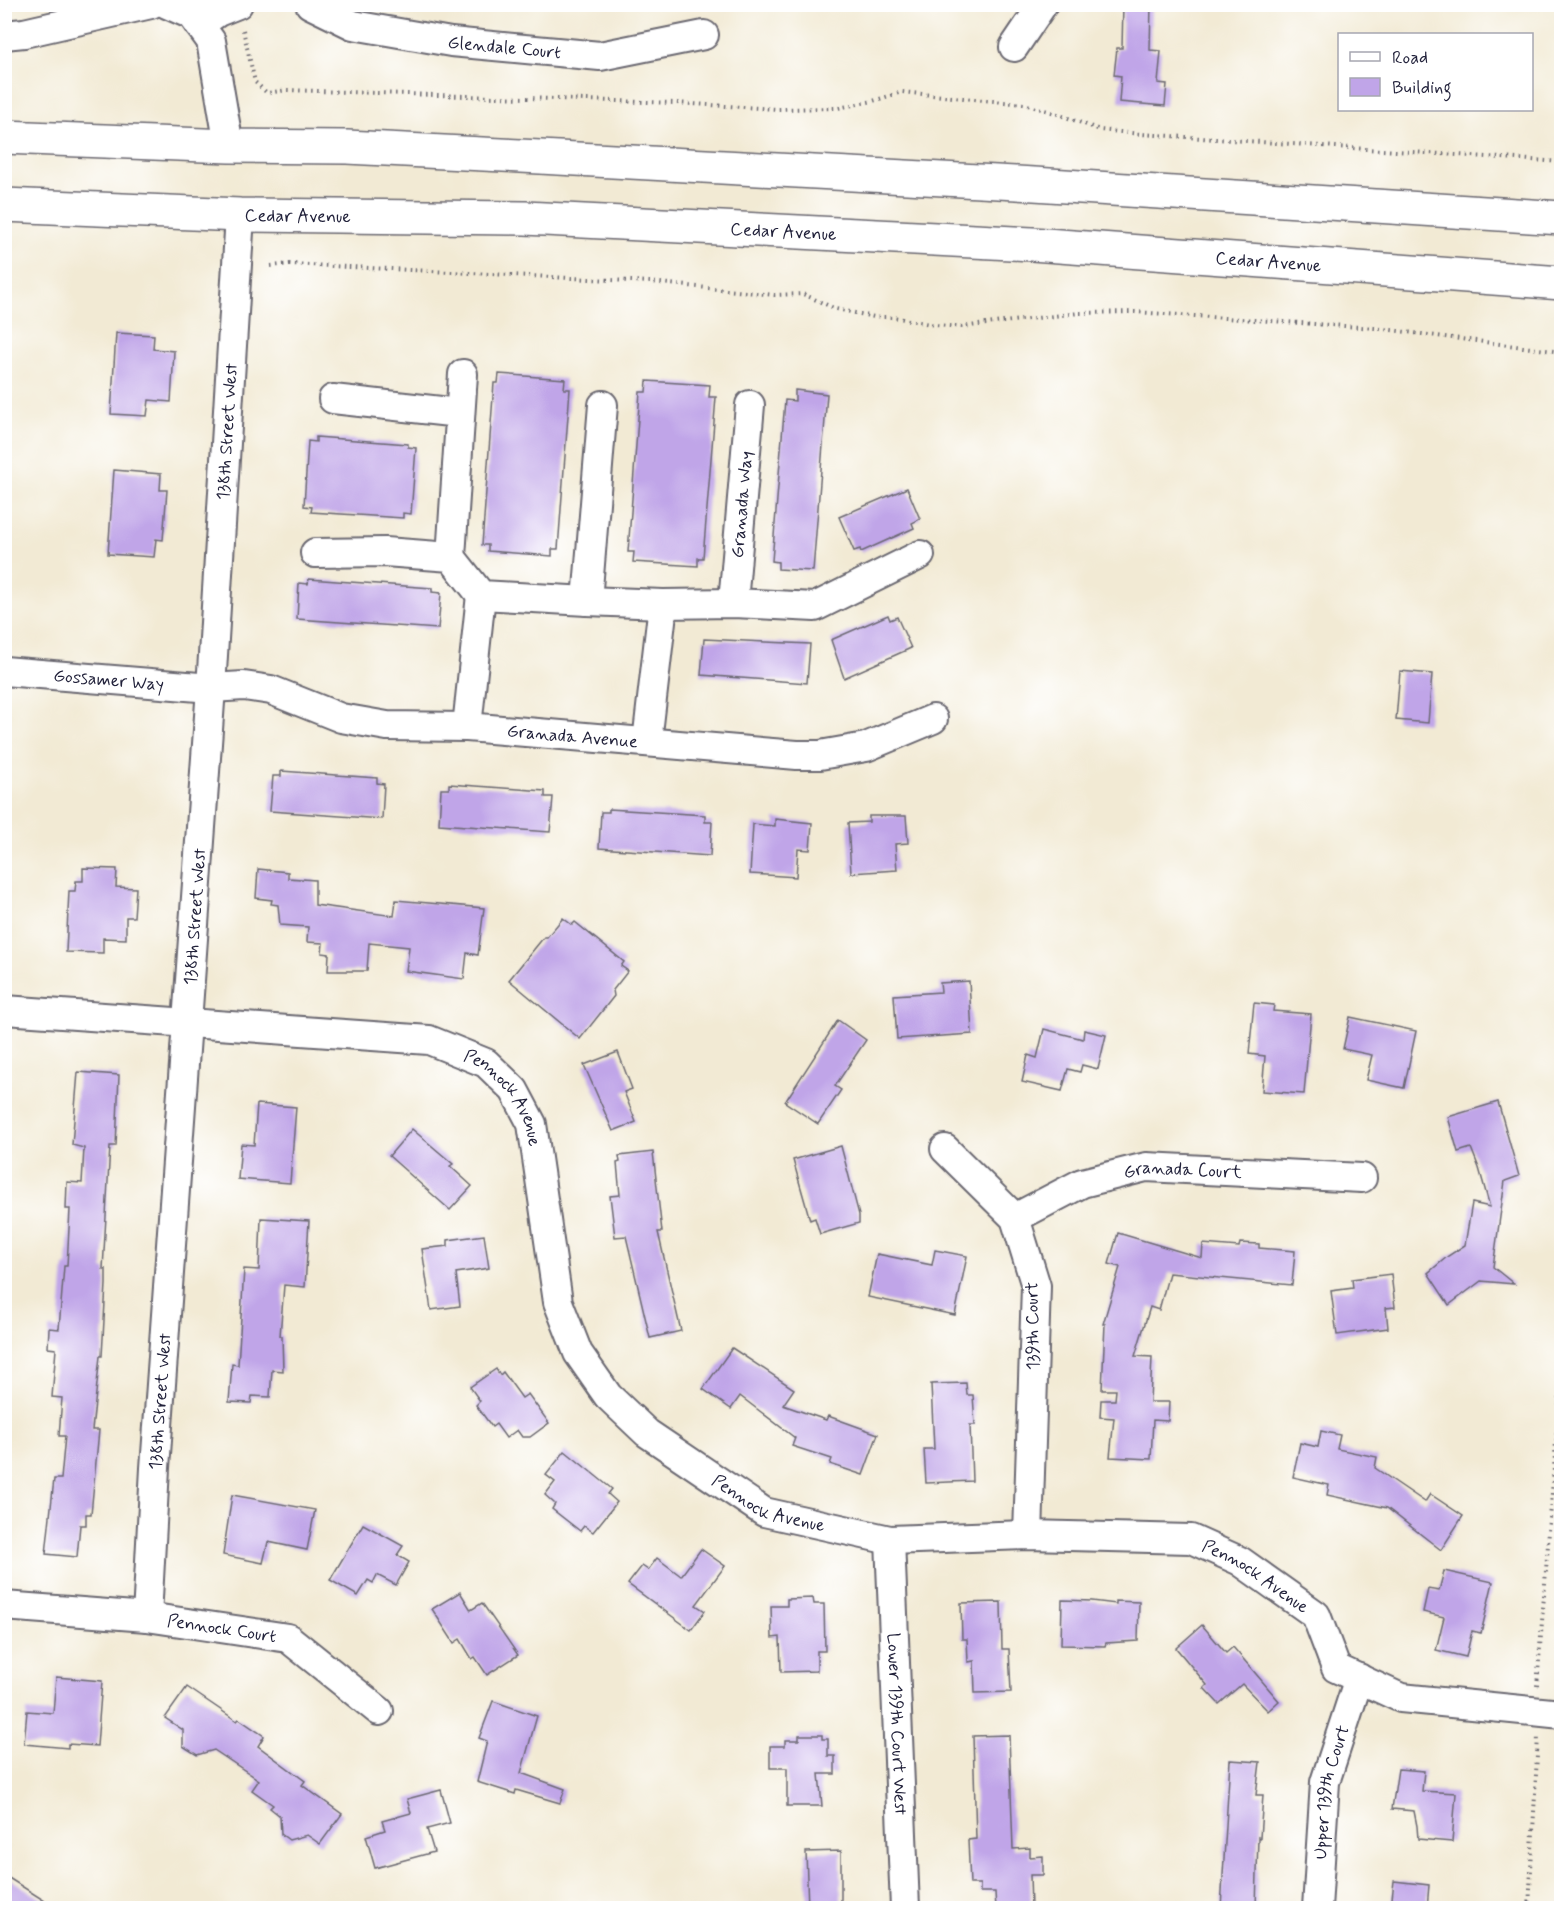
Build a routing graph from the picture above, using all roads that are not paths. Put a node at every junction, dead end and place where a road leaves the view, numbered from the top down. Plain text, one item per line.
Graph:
1 (151, 4) edge
2 (167, 4) edge
3 (310, 4) edge
4 (1043, 4) edge
5 (238, 5) edge
6 (205, 33) junction
7 (4, 35) edge
8 (704, 35) dead end
9 (1014, 47) dead end
10 (4, 137) edge
11 (229, 146) junction
12 (4, 205) edge
13 (240, 215) junction
14 (1562, 218) edge
15 (1562, 283) edge
16 (463, 374) dead end
17 (333, 399) dead end
18 (603, 405) dead end
19 (750, 405) dead end
20 (459, 413) junction
21 (315, 553) dead end
22 (920, 555) dead end
23 (451, 556) junction
24 (481, 595) junction
25 (586, 602) junction
26 (733, 603) junction
27 (663, 604) junction
28 (4, 671) edge
29 (212, 688) junction
30 (933, 719) dead end
31 (467, 727) junction
32 (647, 742) junction
33 (5, 1010) edge
34 (187, 1022) junction
35 (945, 1149) dead end
36 (1362, 1178) dead end
37 (1015, 1218) junction
38 (1028, 1535) junction
39 (890, 1540) junction
40 (4, 1606) edge
41 (147, 1617) junction
42 (1359, 1678) junction
43 (379, 1711) dead end
44 (1550, 1712) edge
45 (905, 1908) edge
46 (1317, 1908) edge

1 - 7 street
2 - 6 street
3 - 8 street, Glendale Court
4 - 9 street
5 - 6 street
6 - 11 street
10 - 11 highway
11 - 14 highway
12 - 13 highway, Cedar Avenue
13 - 15 highway, Cedar Avenue
13 - 29 street, 138th Street West
16 - 20 street
17 - 20 street
18 - 25 street
19 - 26 street, Granada Way
20 - 23 street
21 - 23 street
22 - 26 street
23 - 24 street
24 - 25 street
24 - 31 street
25 - 27 street
26 - 27 street
27 - 32 street
28 - 29 street, Gossamer Way
29 - 31 street, Granada Avenue
29 - 34 street, 138th Street West
30 - 32 street, Granada Avenue
31 - 32 street, Granada Avenue
33 - 34 street, Pennock Avenue
34 - 39 street, Pennock Avenue
34 - 41 street, 138th Street West
35 - 37 street, 139th Court
36 - 37 street, Granada Court
37 - 38 street, 139th Court
38 - 39 street, Pennock Avenue
38 - 42 street, Pennock Avenue
39 - 45 street, Lower 139th Court West
40 - 41 street
41 - 43 street, Pennock Court
42 - 44 street, Pennock Avenue
42 - 46 street, Upper 139th Court

